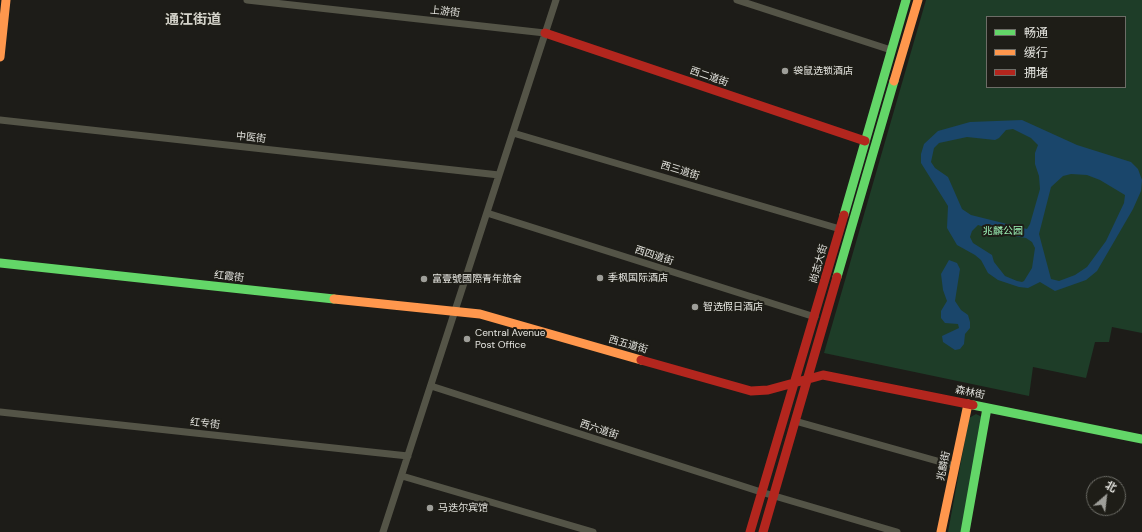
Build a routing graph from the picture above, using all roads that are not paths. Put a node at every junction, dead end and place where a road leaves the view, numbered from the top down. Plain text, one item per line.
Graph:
1 (6, 0) edge
2 (247, 0) edge
3 (556, 0) edge
4 (737, 0) edge
5 (906, 0) edge
6 (918, 0) edge
7 (546, 33) junction
8 (891, 50) junction
9 (0, 57) edge
10 (0, 120) edge
11 (513, 133) junction
12 (865, 141) junction
13 (499, 175) junction
14 (487, 213) junction
15 (840, 229) junction
16 (0, 263) edge
17 (455, 312) junction
18 (815, 317) junction
19 (807, 380) junction
20 (794, 384) junction
21 (431, 386) junction
22 (968, 404) junction
23 (987, 408) junction
24 (0, 412) edge
25 (796, 421) junction
26 (1142, 439) edge
27 (408, 456) junction
28 (955, 466) junction
29 (402, 476) junction
30 (761, 492) junction
31 (774, 495) junction
32 (384, 532) edge
33 (593, 532) edge
34 (750, 532) edge
35 (763, 532) edge
36 (897, 532) edge
37 (942, 532) edge
38 (965, 532) edge

1 - 9 main road
2 - 7 street, 上游街
3 - 7 street
4 - 8 street
5 - 8 main road, 尚志大街
6 - 19 main road, 尚志大街
7 - 11 street
7 - 12 main road, 西二道街
8 - 12 main road, 尚志大街
10 - 13 street, 中医街
11 - 13 street
11 - 15 street, 西三道街
12 - 15 main road, 尚志大街
13 - 14 street
14 - 17 street
14 - 18 street, 西四道街
15 - 18 main road, 尚志大街
16 - 17 main road, 红霞街
17 - 20 main road, 西五道街
17 - 21 street
18 - 20 main road, 尚志大街
19 - 20 main road, 森林街
19 - 22 main road, 森林街
19 - 25 main road, 尚志大街
20 - 30 main road, 尚志大街
21 - 27 street
21 - 30 street, 西六道街
22 - 23 main road, 森林街
22 - 28 main road, 兆麟街
23 - 26 main road, 森林街
23 - 38 main road
24 - 27 street, 红专街
25 - 28 street
25 - 31 main road, 尚志大街
27 - 29 street
28 - 37 main road, 兆麟街
29 - 32 street
29 - 33 street
30 - 31 street, 西六道街
30 - 34 main road, 尚志大街
31 - 35 main road, 尚志大街
31 - 36 street, 西六道街

